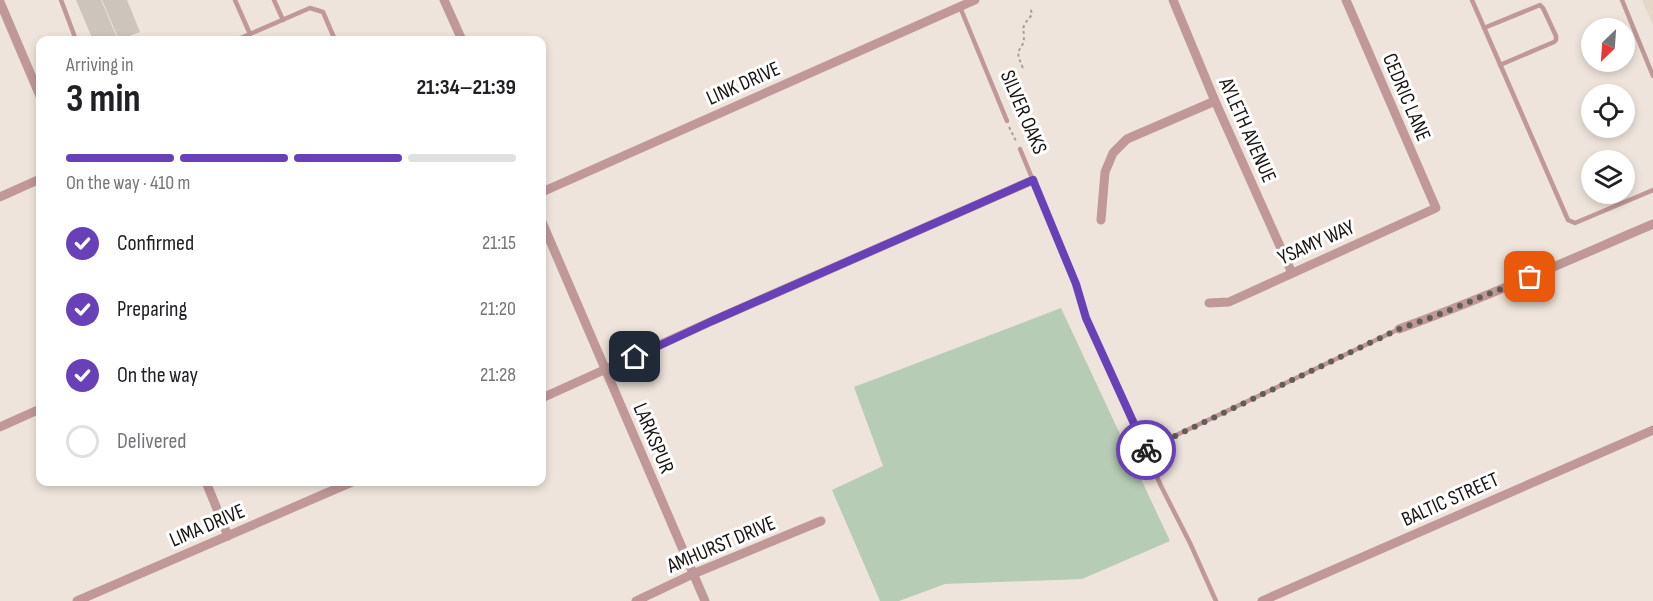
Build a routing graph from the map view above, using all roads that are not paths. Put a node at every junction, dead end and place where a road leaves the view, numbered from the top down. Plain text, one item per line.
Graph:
1 (61, 0) edge
2 (235, 0) edge
3 (274, 0) edge
4 (445, 0) edge
5 (975, 0) edge
6 (1173, 0) edge
7 (1346, 0) edge
8 (1472, 0) edge
9 (1622, 0) edge
10 (0, 2) edge
11 (958, 3) edge
12 (283, 20) junction
13 (1484, 28) junction
14 (250, 34) junction
15 (74, 36) edge
16 (245, 36) edge
17 (333, 36) edge
18 (460, 36) edge
19 (1500, 65) junction
20 (1653, 76) edge
21 (36, 87) edge
22 (1215, 101) junction
23 (1007, 121) road end
24 (1020, 149) road end
25 (1033, 180) junction
26 (36, 181) edge
27 (546, 190) edge
28 (1653, 190) edge
29 (0, 197) edge
30 (1436, 208) joint
31 (1101, 220) dead end
32 (1653, 224) edge
33 (546, 231) edge
34 (1292, 273) junction
35 (1209, 303) dead end
36 (1399, 329) joint
37 (605, 371) junction
38 (546, 396) edge
39 (36, 411) edge
40 (0, 427) edge
41 (1653, 430) edge
42 (1146, 450) junction
43 (208, 486) edge
44 (343, 486) edge
45 (821, 521) dead end
46 (228, 536) junction
47 (693, 574) junction
48 (77, 601) edge
49 (636, 601) edge
50 (705, 601) edge
51 (1216, 601) edge
52 (1262, 601) edge

1 - 15 lane
2 - 14 lane
3 - 12 lane
4 - 18 street
5 - 11 street, LINK DRIVE
6 - 22 street, AYLETH AVENUE
7 - 30 street, CEDRIC LANE
8 - 13 lane
9 - 20 lane
10 - 21 street
11 - 23 lane, SILVER OAKS
11 - 27 street, LINK DRIVE
12 - 14 lane
12 - 17 lane
13 - 19 lane
13 - 19 lane
14 - 16 lane
19 - 28 lane
22 - 31 street
22 - 34 street, AYLETH AVENUE
24 - 25 lane, SILVER OAKS
25 - 37 street
25 - 42 lane, SILVER OAKS
26 - 29 street
30 - 34 street, YSAMY WAY
32 - 36 street
33 - 37 street, LARKSPUR
34 - 35 street, YSAMY WAY
36 - 42 lane
37 - 38 street
37 - 47 street, LARKSPUR
39 - 40 street
41 - 52 street, BALTIC STREET
42 - 51 lane, SILVER OAKS
43 - 46 street
44 - 46 street, LIMA DRIVE
45 - 47 street, AMHURST DRIVE
46 - 48 street, LIMA DRIVE
47 - 49 street, AMHURST DRIVE
47 - 50 street, LARKSPUR

